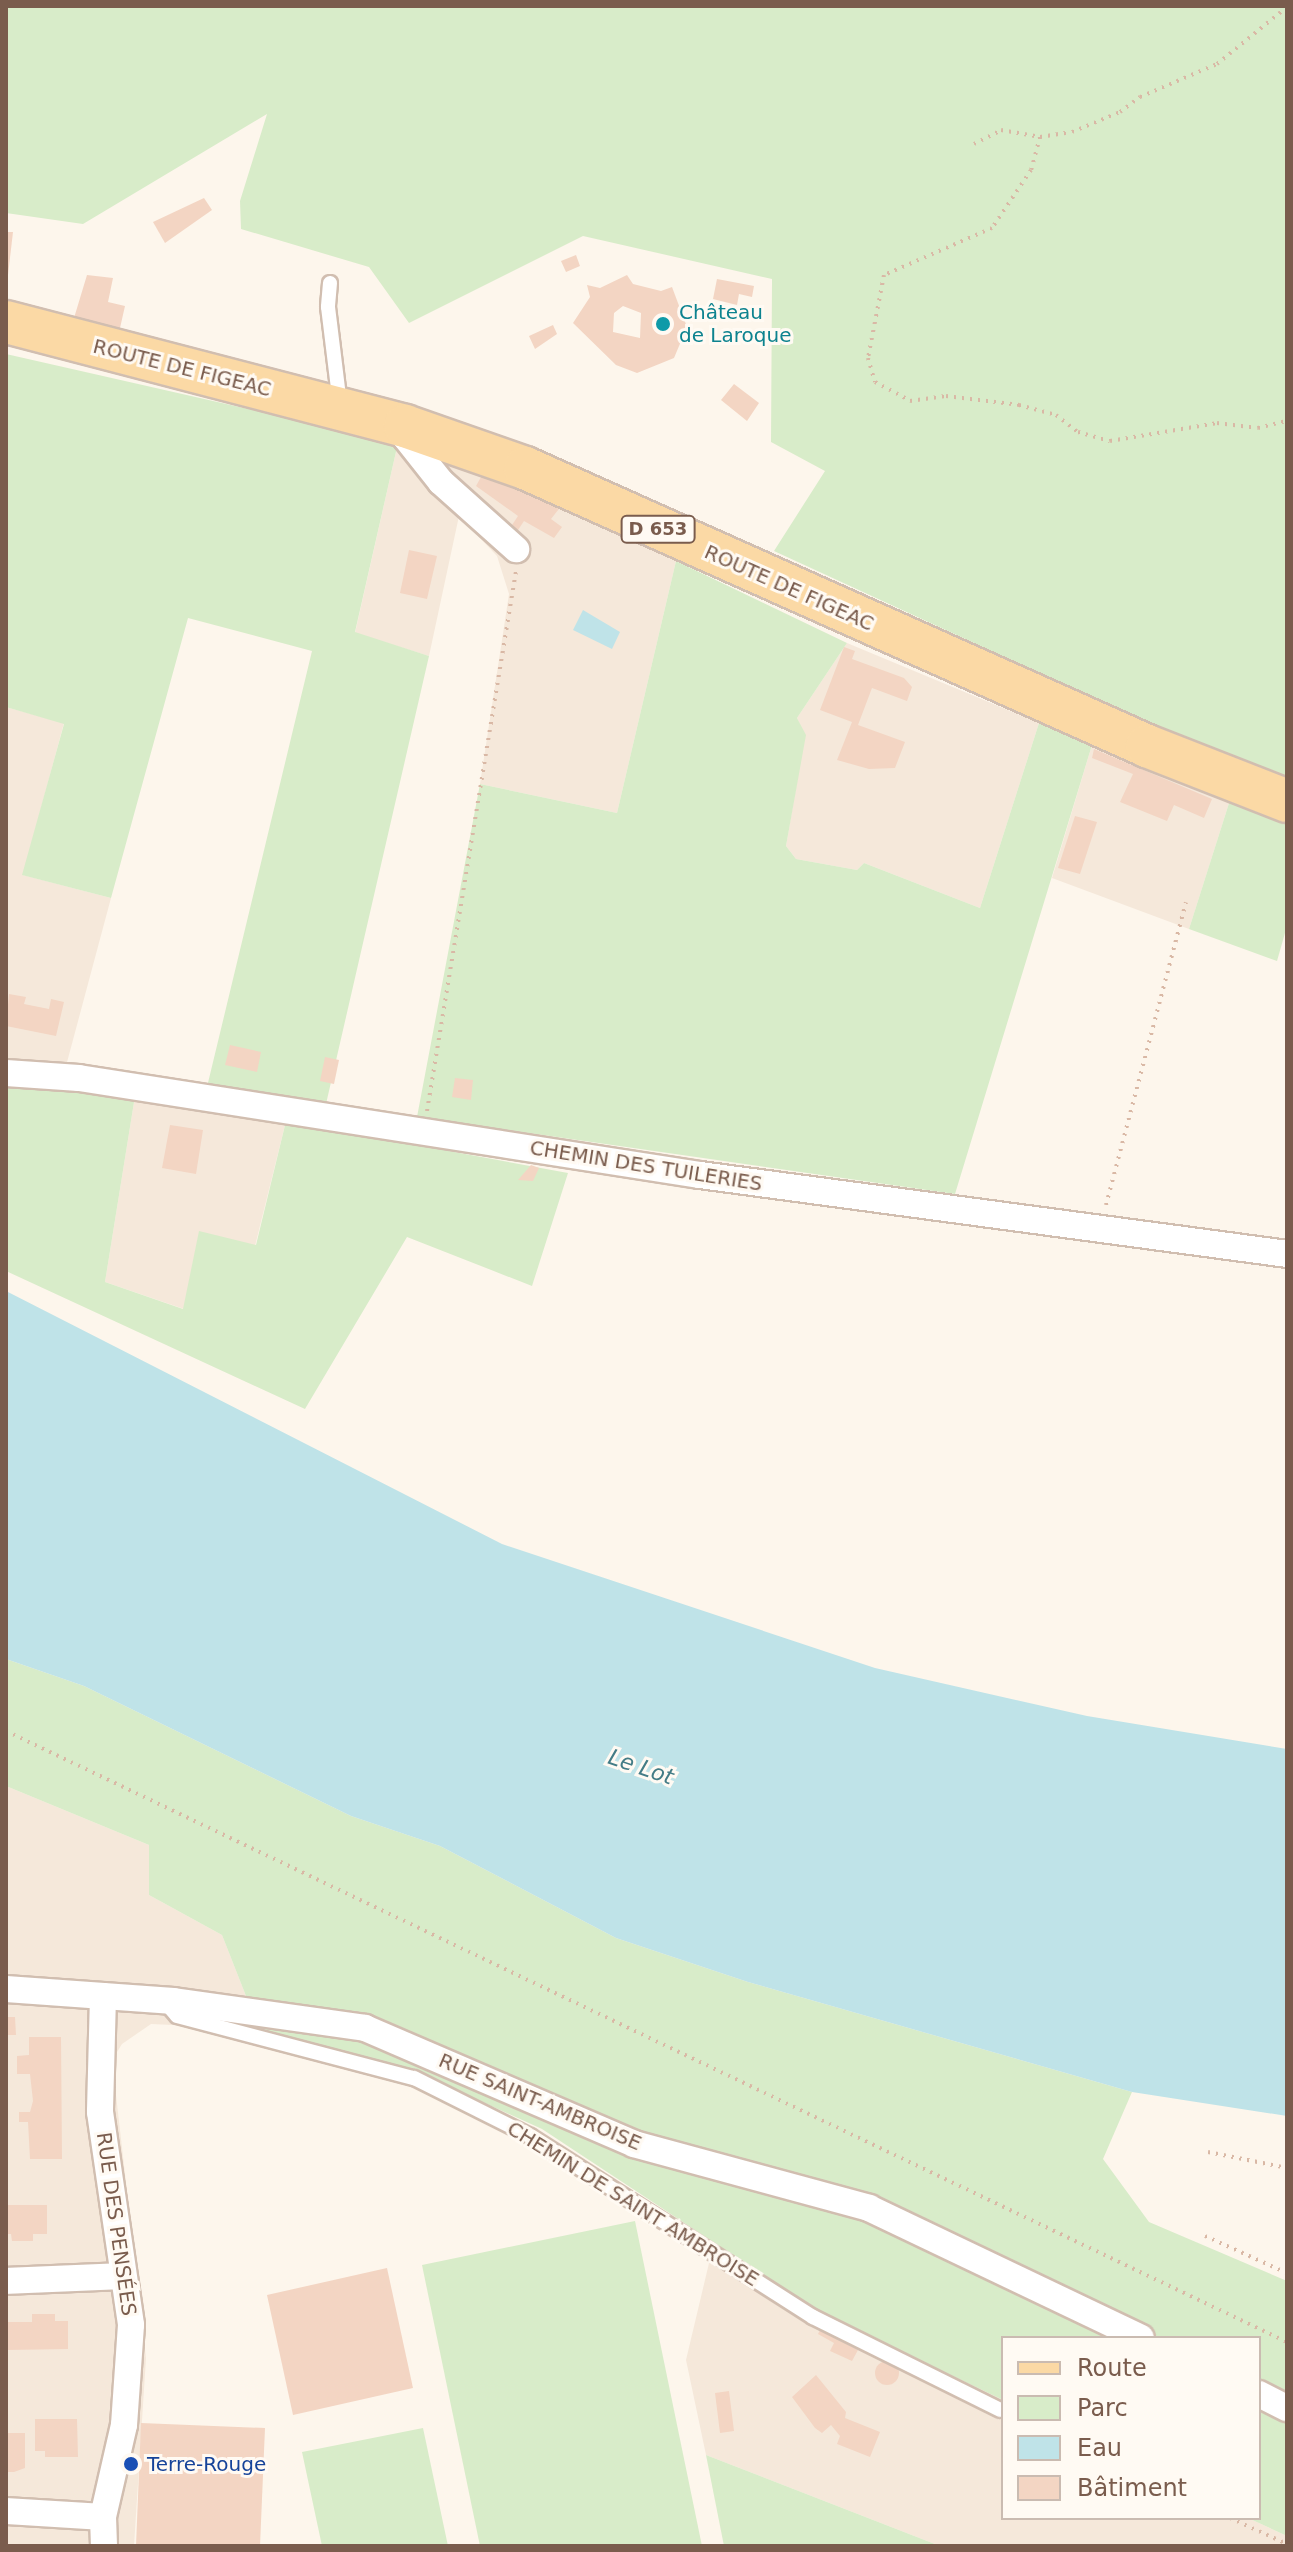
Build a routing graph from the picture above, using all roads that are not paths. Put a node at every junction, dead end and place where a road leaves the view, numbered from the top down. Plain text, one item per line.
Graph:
1 (330, 283) dead end
2 (6, 322) edge
3 (341, 409) junction
4 (405, 426) junction
5 (516, 549) road end
6 (1287, 801) edge
7 (6, 1073) edge
8 (1287, 1254) edge
9 (6, 1989) edge
10 (103, 1996) junction
11 (165, 2001) junction
12 (123, 2276) junction
13 (6, 2281) edge
14 (1137, 2336) edge
15 (1261, 2395) edge
16 (1287, 2408) edge
17 (1000, 2410) dead end
18 (6, 2511) edge
19 (103, 2517) junction
20 (104, 2546) edge

1 - 3 lane
2 - 3 main road, ROUTE DE FIGEAC / D 653
3 - 4 main road, ROUTE DE FIGEAC / D 653
4 - 5 street
4 - 6 main road, ROUTE DE FIGEAC / D 653
7 - 8 street, CHEMIN DES TUILERIES
9 - 10 street, RUE SAINT-AMBROISE
10 - 11 street, RUE SAINT-AMBROISE
10 - 12 street, RUE DES PENSÉES
11 - 14 street, RUE SAINT-AMBROISE
11 - 17 lane, CHEMIN DE SAINT AMBROISE
12 - 13 street
12 - 19 street, RUE DES PENSÉES
15 - 16 street
18 - 19 street
19 - 20 street, RUE DES PENSÉES

